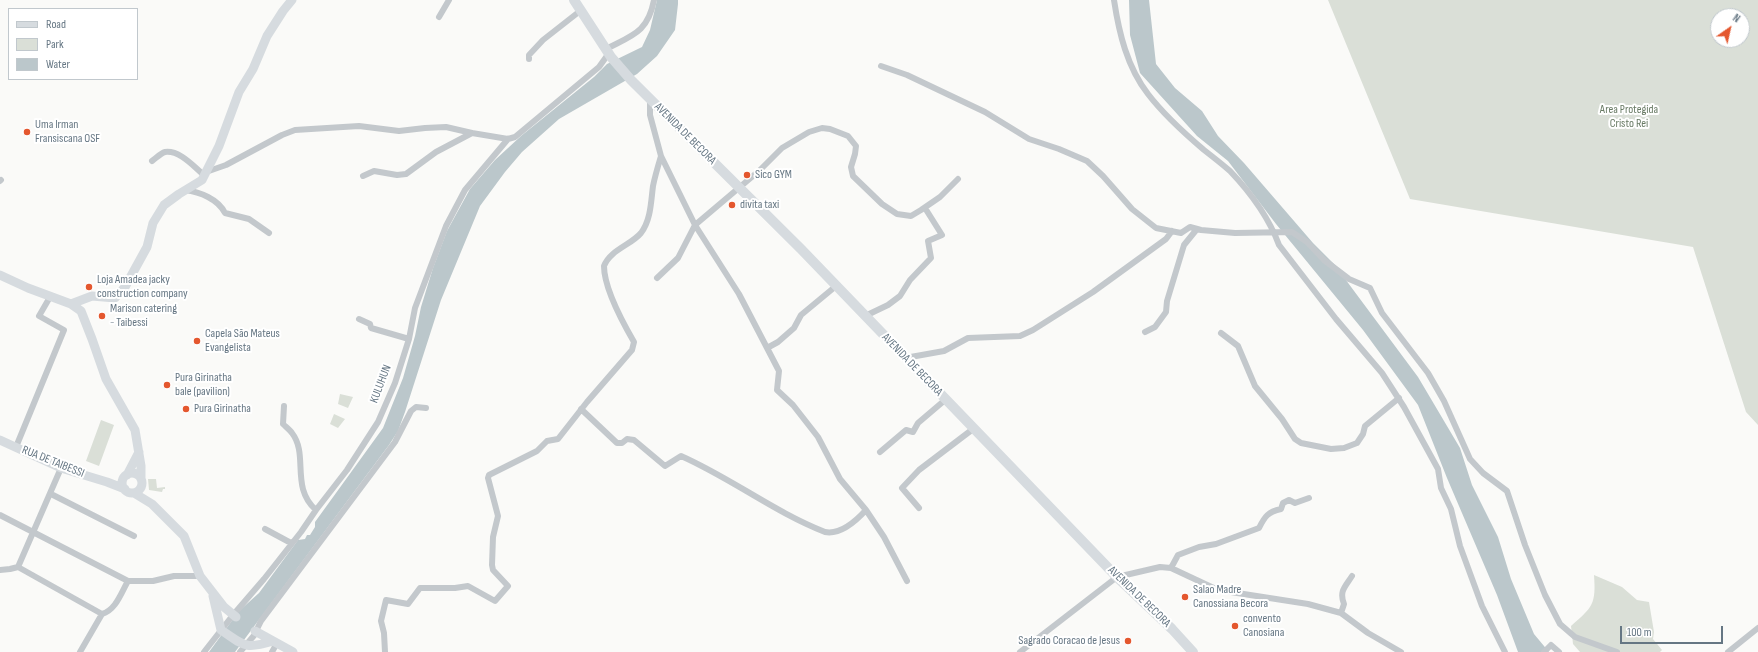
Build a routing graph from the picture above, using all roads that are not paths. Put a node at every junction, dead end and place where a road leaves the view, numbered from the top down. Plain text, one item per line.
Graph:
1 (292, 0) edge
2 (449, 0) edge
3 (574, 0) edge
4 (654, 0) edge
5 (1114, 0) edge
6 (580, 11) junction
7 (439, 17) dead end
8 (609, 53) junction
9 (529, 60) dead end
10 (881, 66) dead end
11 (650, 99) junction
12 (472, 133) junction
13 (508, 140) junction
14 (661, 156) junction
15 (152, 161) dead end
16 (205, 174) junction
17 (363, 176) dead end
18 (958, 179) dead end
19 (739, 188) junction
20 (185, 190) junction
21 (925, 208) junction
22 (695, 224) junction
23 (1197, 229) junction
24 (1172, 231) junction
25 (1274, 232) junction
26 (269, 233) dead end
27 (0, 275) edge
28 (657, 278) dead end
29 (836, 286) junction
30 (50, 297) junction
31 (71, 304) junction
32 (865, 316) junction
33 (359, 319) dead end
34 (1145, 332) dead end
35 (1221, 333) dead end
36 (409, 339) junction
37 (768, 348) junction
38 (905, 358) junction
39 (1399, 398) junction
40 (946, 400) junction
41 (284, 406) dead end
42 (426, 408) dead end
43 (581, 409) junction
44 (973, 428) junction
45 (0, 440) edge
46 (16, 447) junction
47 (139, 452) junction
48 (880, 452) dead end
49 (61, 468) junction
50 (126, 476) junction
51 (107, 482) junction
52 (142, 483) junction
53 (125, 489) junction
54 (134, 493) junction
55 (51, 494) junction
56 (1309, 498) dead end
57 (152, 504) junction
58 (919, 508) dead end
59 (316, 510) junction
60 (866, 510) junction
61 (0, 515) edge
62 (265, 529) dead end
63 (32, 532) junction
64 (134, 536) dead end
65 (291, 543) junction
66 (18, 567) junction
67 (1171, 568) junction
68 (0, 570) edge
69 (200, 576) junction
70 (1352, 576) dead end
71 (1117, 577) junction
72 (128, 581) junction
73 (907, 581) dead end
74 (213, 593) junction
75 (1341, 613) junction
76 (102, 614) junction
77 (234, 616) junction
78 (1758, 628) edge
79 (222, 630) junction
80 (256, 631) junction
81 (275, 642) junction
82 (243, 648) edge
83 (80, 652) edge
84 (204, 652) edge
85 (272, 652) edge
86 (293, 652) edge
87 (385, 652) edge
88 (1020, 652) edge
89 (1193, 652) edge
90 (1401, 652) edge
91 (1505, 652) edge
92 (1544, 652) edge
93 (1559, 652) edge
94 (1617, 652) edge
95 (1728, 652) edge

1 - 16 street
2 - 7 street
3 - 6 main road
4 - 8 street
5 - 25 street
6 - 8 main road
6 - 9 street
8 - 11 main road, AVENIDA DE BECORA
8 - 13 street, KULUHUN
10 - 24 street
11 - 14 street
11 - 19 main road, AVENIDA DE BECORA
12 - 13 street
12 - 16 street
12 - 17 street
13 - 36 street, KULUHUN
14 - 22 street
14 - 43 street
15 - 16 street
16 - 20 street
18 - 21 street
19 - 21 street
19 - 22 street
19 - 29 main road, AVENIDA DE BECORA
20 - 26 street
20 - 31 street
21 - 32 street
22 - 28 street
22 - 37 street
23 - 24 street
23 - 25 street
23 - 34 street
24 - 38 street
25 - 39 street
25 - 94 street
27 - 30 street
29 - 32 main road, AVENIDA DE BECORA
29 - 37 street
30 - 31 street
30 - 46 street
31 - 47 street
32 - 38 main road, AVENIDA DE BECORA
33 - 36 street
35 - 39 street
36 - 59 street, KULUHUN
37 - 60 street
38 - 40 main road, AVENIDA DE BECORA
39 - 91 street
40 - 44 main road, AVENIDA DE BECORA
40 - 48 street
41 - 59 street
42 - 80 street
43 - 60 street
43 - 87 street
44 - 58 street
44 - 71 main road, AVENIDA DE BECORA
45 - 46 street, RUA DE TAIBESSI
46 - 49 street, RUA DE TAIBESSI
47 - 50 street
47 - 52 street
49 - 51 street, RUA DE TAIBESSI
49 - 55 street
50 - 51 street
50 - 52 street
50 - 53 street
51 - 53 street, RUA DE TAIBESSI
52 - 54 street
52 - 57 street
53 - 54 street
54 - 57 street
55 - 63 street
55 - 64 street
56 - 67 street
57 - 69 street
59 - 65 street, KULUHUN
60 - 73 street
61 - 63 street
62 - 65 street
63 - 66 street
63 - 72 street
65 - 77 street, KULUHUN
66 - 68 street
66 - 76 street
67 - 71 street
67 - 75 street
69 - 72 street
69 - 74 street
70 - 75 street
71 - 88 street
71 - 89 main road, AVENIDA DE BECORA
72 - 76 street
74 - 77 street
74 - 79 street
75 - 90 street
76 - 83 street
77 - 79 street, KULUHUN
78 - 95 street
79 - 82 street
79 - 84 street, KULUHUN
80 - 81 street
80 - 82 street
81 - 82 street
81 - 85 street
81 - 86 street
92 - 93 street

